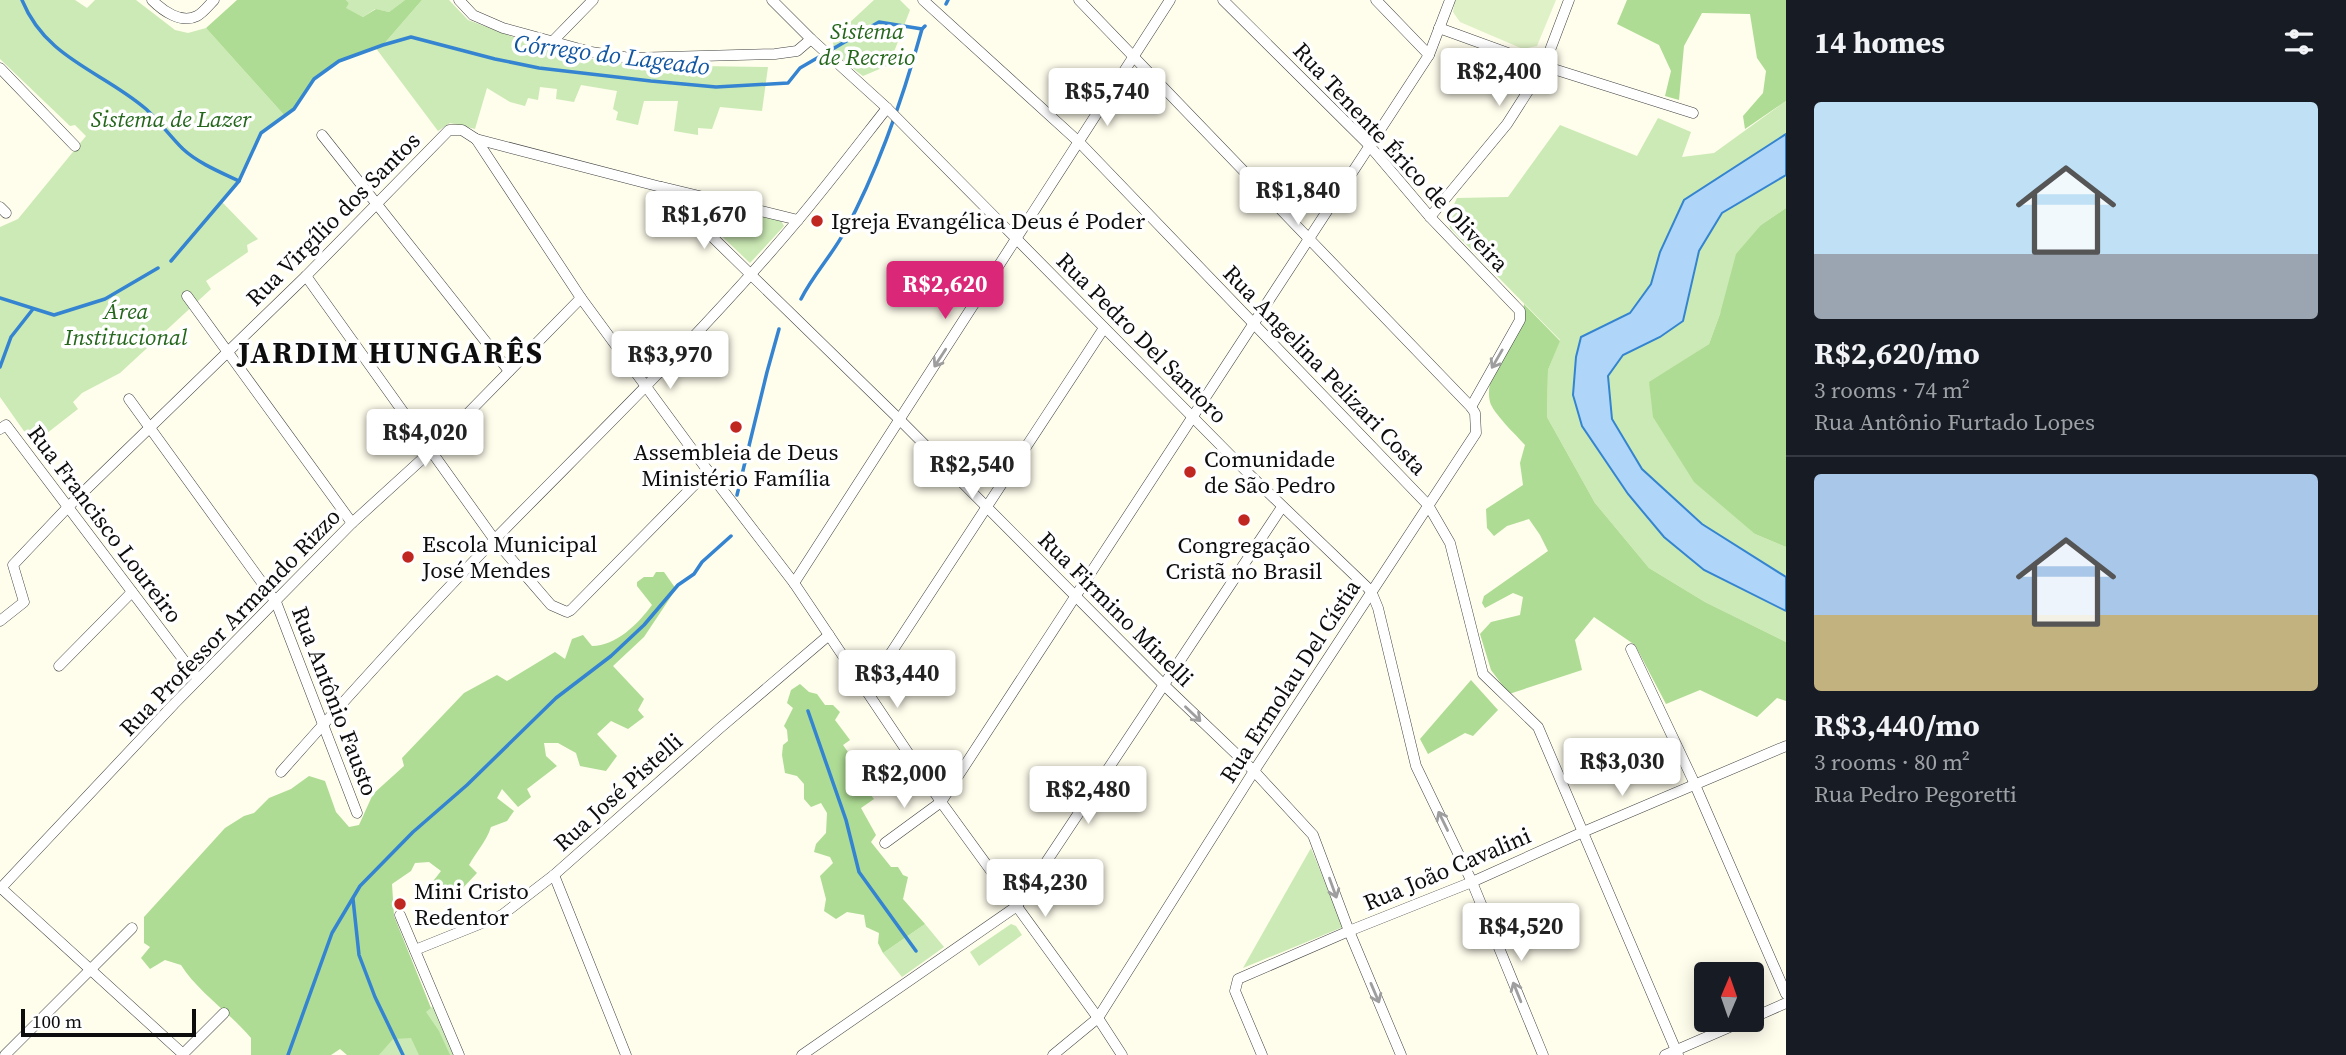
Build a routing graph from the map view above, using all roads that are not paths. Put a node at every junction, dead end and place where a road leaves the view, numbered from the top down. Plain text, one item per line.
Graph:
1 (152, 0) edge
2 (214, 0) edge
3 (458, 0) edge
4 (593, 0) edge
5 (772, 0) edge
6 (923, 0) edge
7 (1079, 0) edge
8 (1171, 0) edge
9 (1223, 0) edge
10 (1376, 0) edge
11 (1450, 0) edge
12 (1569, 0) edge
13 (1439, 28) junction
14 (811, 40) junction
15 (552, 42) junction
16 (1429, 54) junction
17 (1134, 56) junction
18 (1544, 66) junction
19 (0, 68) edge
20 (887, 108) junction
21 (1693, 113) dead end
22 (322, 135) dead end
23 (476, 139) junction
24 (1080, 143) junction
25 (1368, 144) junction
26 (75, 146) dead end
27 (661, 187) junction
28 (377, 204) junction
29 (1430, 217) junction
30 (798, 220) junction
31 (1017, 239) junction
32 (1308, 239) junction
33 (749, 275) junction
34 (306, 276) junction
35 (187, 296) dead end
36 (581, 298) junction
37 (1254, 323) junction
38 (1104, 328) junction
39 (228, 351) junction
40 (509, 371) junction
41 (648, 386) junction
42 (129, 399) dead end
43 (1471, 407) junction
44 (1193, 417) junction
45 (900, 420) junction
46 (3, 427) edge
47 (150, 427) junction
48 (431, 451) junction
49 (708, 471) junction
50 (1428, 505) junction
51 (68, 507) junction
52 (986, 507) junction
53 (1282, 507) junction
54 (352, 523) junction
55 (494, 539) junction
56 (794, 583) junction
57 (1371, 591) junction
58 (132, 592) junction
59 (1076, 596) junction
60 (276, 602) junction
61 (0, 621) edge
62 (829, 635) junction
63 (1630, 649) dead end
64 (59, 666) dead end
65 (198, 679) junction
66 (1164, 685) junction
67 (866, 691) junction
68 (323, 726) junction
69 (1786, 746) edge
70 (1254, 771) junction
71 (281, 772) dead end
72 (1694, 785) junction
73 (941, 802) junction
74 (357, 813) dead end
75 (1583, 832) junction
76 (885, 843) dead end
77 (554, 875) junction
78 (1472, 882) junction
79 (1, 888) edge
80 (1017, 906) junction
81 (400, 915) dead end
82 (132, 928) dead end
83 (1349, 931) junction
84 (415, 950) junction
85 (90, 970) junction
86 (1786, 995) edge
87 (1786, 1003) edge
88 (224, 1013) dead end
89 (1764, 1013) edge
90 (1098, 1018) junction
91 (1721, 1032) edge
92 (1677, 1053) edge
93 (5, 1055) edge
94 (183, 1055) edge
95 (459, 1055) edge
96 (626, 1055) edge
97 (802, 1055) edge
98 (1054, 1055) edge
99 (1122, 1055) edge
100 (1262, 1055) edge
101 (1401, 1055) edge
102 (1543, 1055) edge
103 (1665, 1055) edge

1 - 2 street
3 - 15 street
4 - 15 street
5 - 14 street, Rua Pedro Del Santoro
6 - 24 street, Rua Angelina Pelizari Costa
7 - 17 street
8 - 17 street
9 - 25 street, Rua Tenente Érico de Oliveira
10 - 16 street
11 - 13 street
12 - 18 street
13 - 16 street
13 - 18 street
14 - 15 street
14 - 20 street, Rua Pedro Del Santoro
16 - 25 street
17 - 24 street
17 - 32 street
18 - 21 street
18 - 29 street
19 - 26 street
20 - 30 street
20 - 31 street, Rua Pedro Del Santoro
22 - 28 street
23 - 27 street
23 - 28 street, Rua Virgílio dos Santos
23 - 36 street
24 - 31 street
24 - 37 street, Rua Angelina Pelizari Costa
25 - 29 street, Rua Tenente Érico de Oliveira
25 - 32 street
27 - 30 street
27 - 33 street, Rua Firmino Minelli
28 - 34 street, Rua Virgílio dos Santos
28 - 40 street
29 -> 43 street, Rua Tenente Érico de Oliveira
30 - 33 street
31 - 38 street, Rua Pedro Del Santoro
31 -> 45 street
32 - 37 street
32 - 43 street
33 - 41 street
33 - 45 street, Rua Firmino Minelli
34 - 39 street, Rua Virgílio dos Santos
34 - 48 street
35 - 39 street
36 - 40 street, Rua Professor Armando Rizzo
36 - 41 street
37 - 44 street
37 - 50 street, Rua Angelina Pelizari Costa
38 - 44 street, Rua Pedro Del Santoro
38 - 52 street
39 - 47 street, Rua Virgílio dos Santos
39 - 54 street
40 - 48 street, Rua Professor Armando Rizzo
41 - 49 street
41 - 55 street
42 - 47 street, Rua Antônio Fausto
43 - 50 street, Rua Ermolau Del Cístia
44 - 53 street, Rua Pedro Del Santoro
44 - 59 street
45 - 52 street, Rua Firmino Minelli
45 - 56 street
46 - 51 street, Rua Francisco Loureiro
47 - 51 street, Rua Virgílio dos Santos
47 - 60 street, Rua Antônio Fausto
48 - 54 street, Rua Professor Armando Rizzo
48 - 55 street
49 - 55 street
49 - 56 street
50 - 57 street, Rua Ermolau Del Cístia
50 - 75 street, Rua Angelina Pelizari Costa
51 - 58 street, Rua Francisco Loureiro
51 - 61 street, Rua Virgílio dos Santos
52 - 59 street, Rua Firmino Minelli
52 - 67 street
53 - 57 street, Rua Pedro Del Santoro
53 - 66 street
54 - 60 street, Rua Professor Armando Rizzo
55 - 68 street
56 - 62 street
57 - 70 street, Rua Ermolau Del Cístia
78 -> 57 street, Rua Pedro Del Santoro
58 - 64 street
58 - 65 street, Rua Francisco Loureiro
59 - 66 street, Rua Firmino Minelli
59 - 73 street
60 - 65 street, Rua Professor Armando Rizzo
60 - 68 street, Rua Antônio Fausto
62 - 67 street
62 - 77 street, Rua José Pistelli
63 - 72 street
65 - 79 street, Rua Professor Armando Rizzo
66 -> 70 street, Rua Firmino Minelli
66 - 80 street
67 - 73 street
68 - 71 street
68 - 74 street, Rua Antônio Fausto
69 - 72 street, Rua João Cavalini
70 -> 83 street, Rua Firmino Minelli
70 - 90 street, Rua Ermolau Del Cístia
72 - 75 street, Rua João Cavalini
72 - 86 street
73 - 76 street
73 - 80 street
75 - 78 street, Rua João Cavalini
75 - 92 street, Rua Angelina Pelizari Costa
77 - 84 street, Rua José Pistelli
77 - 96 street
78 - 83 street, Rua João Cavalini
102 -> 78 street, Rua Pedro Del Santoro
79 - 85 street
80 - 90 street
80 - 97 street
81 - 84 street
82 - 85 street
83 - 100 street, Rua João Cavalini
83 -> 101 street, Rua Firmino Minelli
84 - 95 street
85 - 93 street
85 - 94 street
87 - 89 street
88 - 94 street
90 - 98 street, Rua Ermolau Del Cístia
90 - 99 street
91 - 92 street
92 - 103 street

